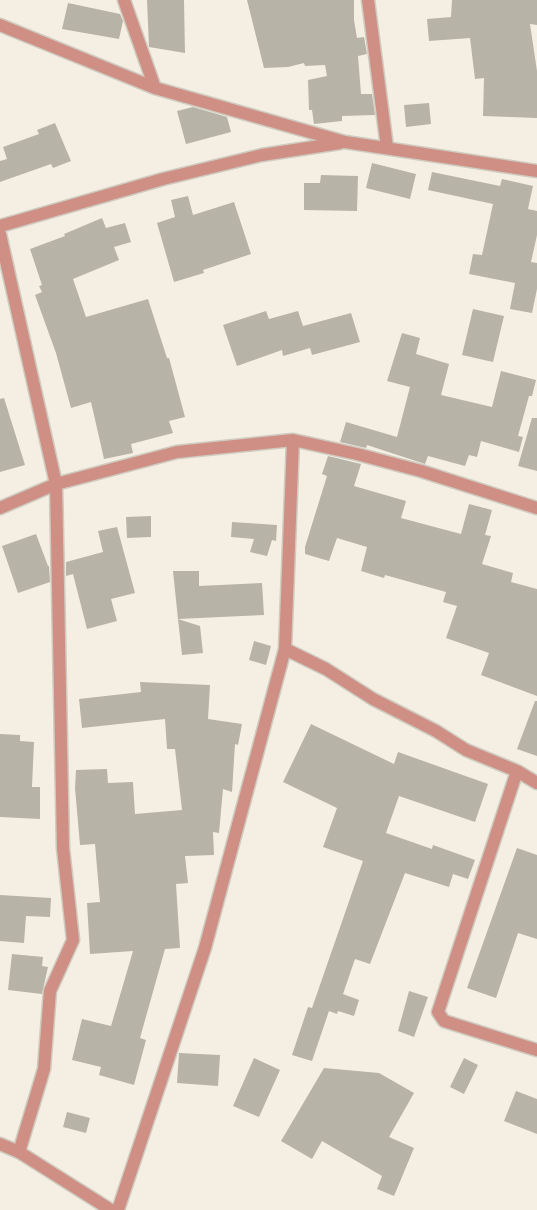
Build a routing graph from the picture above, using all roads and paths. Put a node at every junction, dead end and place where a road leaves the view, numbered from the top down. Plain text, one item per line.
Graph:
1 (124, 0) edge
2 (368, 0) edge
3 (0, 25) edge
4 (156, 88) junction
5 (344, 142) junction
6 (388, 147) junction
7 (537, 171) edge
8 (0, 226) edge
9 (0, 234) edge
10 (293, 440) junction
11 (56, 484) junction
12 (0, 508) edge
13 (537, 508) edge
14 (285, 649) junction
15 (517, 771) junction
16 (537, 783) edge
17 (537, 1050) edge
18 (0, 1144) edge
19 (19, 1152) junction
20 (110, 1210) edge
21 (118, 1210) edge

1 - 4 street
2 - 6 street
3 - 4 street
4 - 5 street
5 - 6 street
5 - 8 street
6 - 7 street
9 - 11 street
10 - 11 street
10 - 13 street
10 - 14 street
11 - 12 street
11 - 19 street
14 - 15 street
14 - 21 street
15 - 16 street
15 - 17 street
18 - 19 street
19 - 20 street

